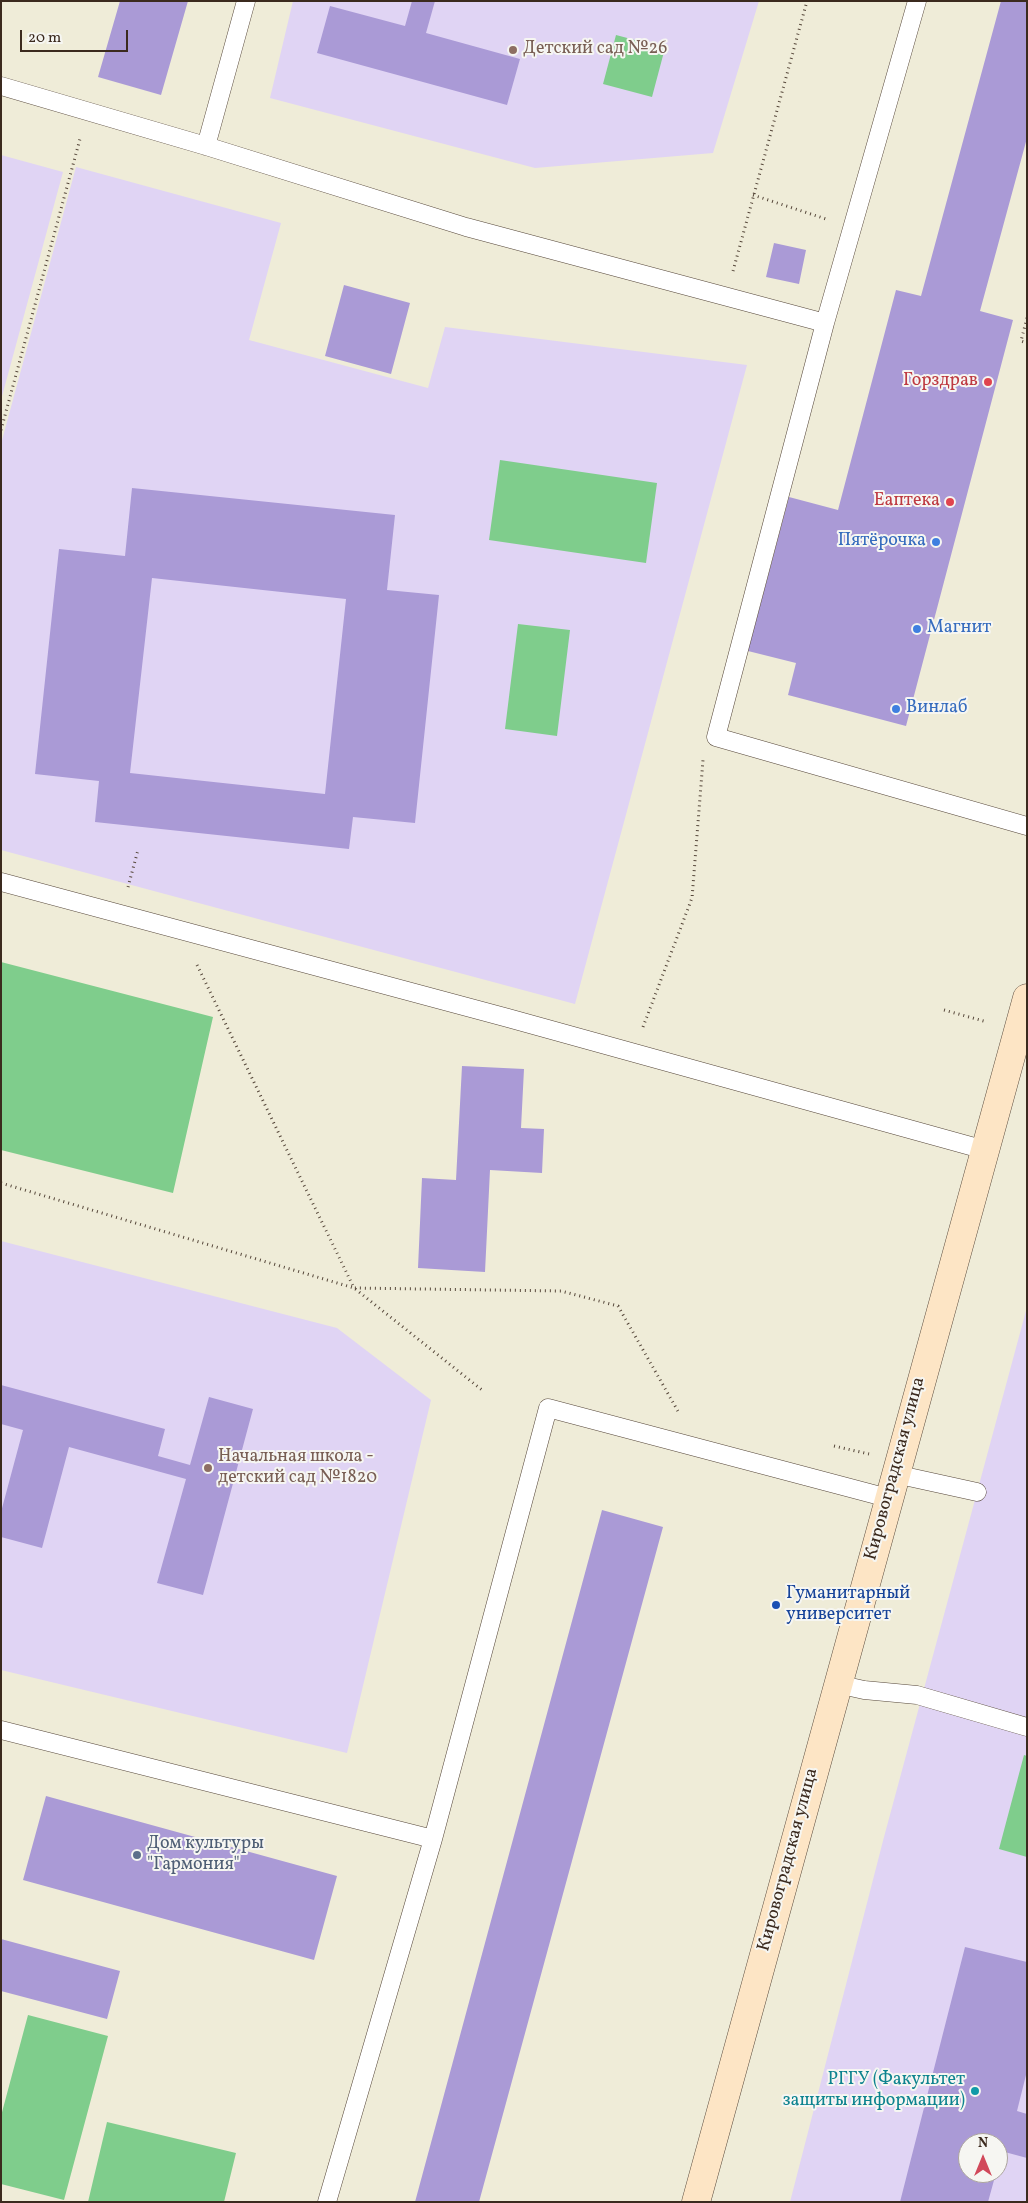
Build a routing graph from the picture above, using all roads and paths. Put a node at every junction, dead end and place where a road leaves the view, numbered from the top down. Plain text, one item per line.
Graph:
1 (246, 1) edge
2 (807, 1) edge
3 (917, 1) edge
4 (1, 86) edge
5 (88, 111) junction
6 (206, 146) junction
7 (753, 195) junction
8 (852, 228) junction
9 (726, 297) junction
10 (1027, 318) edge
11 (825, 323) junction
12 (1027, 343) edge
13 (1, 430) edge
14 (716, 737) junction
15 (1027, 826) edge
16 (138, 850) dead end
17 (1, 882) edge
18 (120, 914) junction
19 (181, 930) junction
20 (1027, 998) edge
21 (633, 1053) junction
22 (1019, 1056) edge
23 (984, 1150) junction
24 (1, 1183) edge
25 (354, 1288) junction
26 (482, 1390) dead end
27 (699, 1448) junction
28 (891, 1486) junction
29 (977, 1492) dead end
30 (837, 1684) junction
31 (1027, 1727) edge
32 (1, 1730) edge
33 (433, 1840) junction
34 (327, 2202) edge
35 (696, 2202) edge

1 - 6 lane
2 - 7 path
3 - 8 lane
4 - 5 lane
5 - 6 lane
5 - 13 path
6 - 9 lane
7 - 8 path
7 - 9 path
8 - 11 lane
9 - 11 lane
10 - 12 path
11 - 14 lane
14 - 15 lane
14 - 21 path
16 - 18 path
17 - 18 lane
18 - 19 lane
19 - 21 lane
19 - 25 path
20 - 22 street, Кировоградская улица
21 - 23 lane
22 - 23 street, Кировоградская улица
23 - 28 street, Кировоградская улица
24 - 25 path
25 - 26 path
25 - 27 path
27 - 28 lane
27 - 33 lane
28 - 29 lane
28 - 30 street, Кировоградская улица
30 - 31 lane
30 - 35 street, Кировоградская улица
32 - 33 lane
33 - 34 lane

